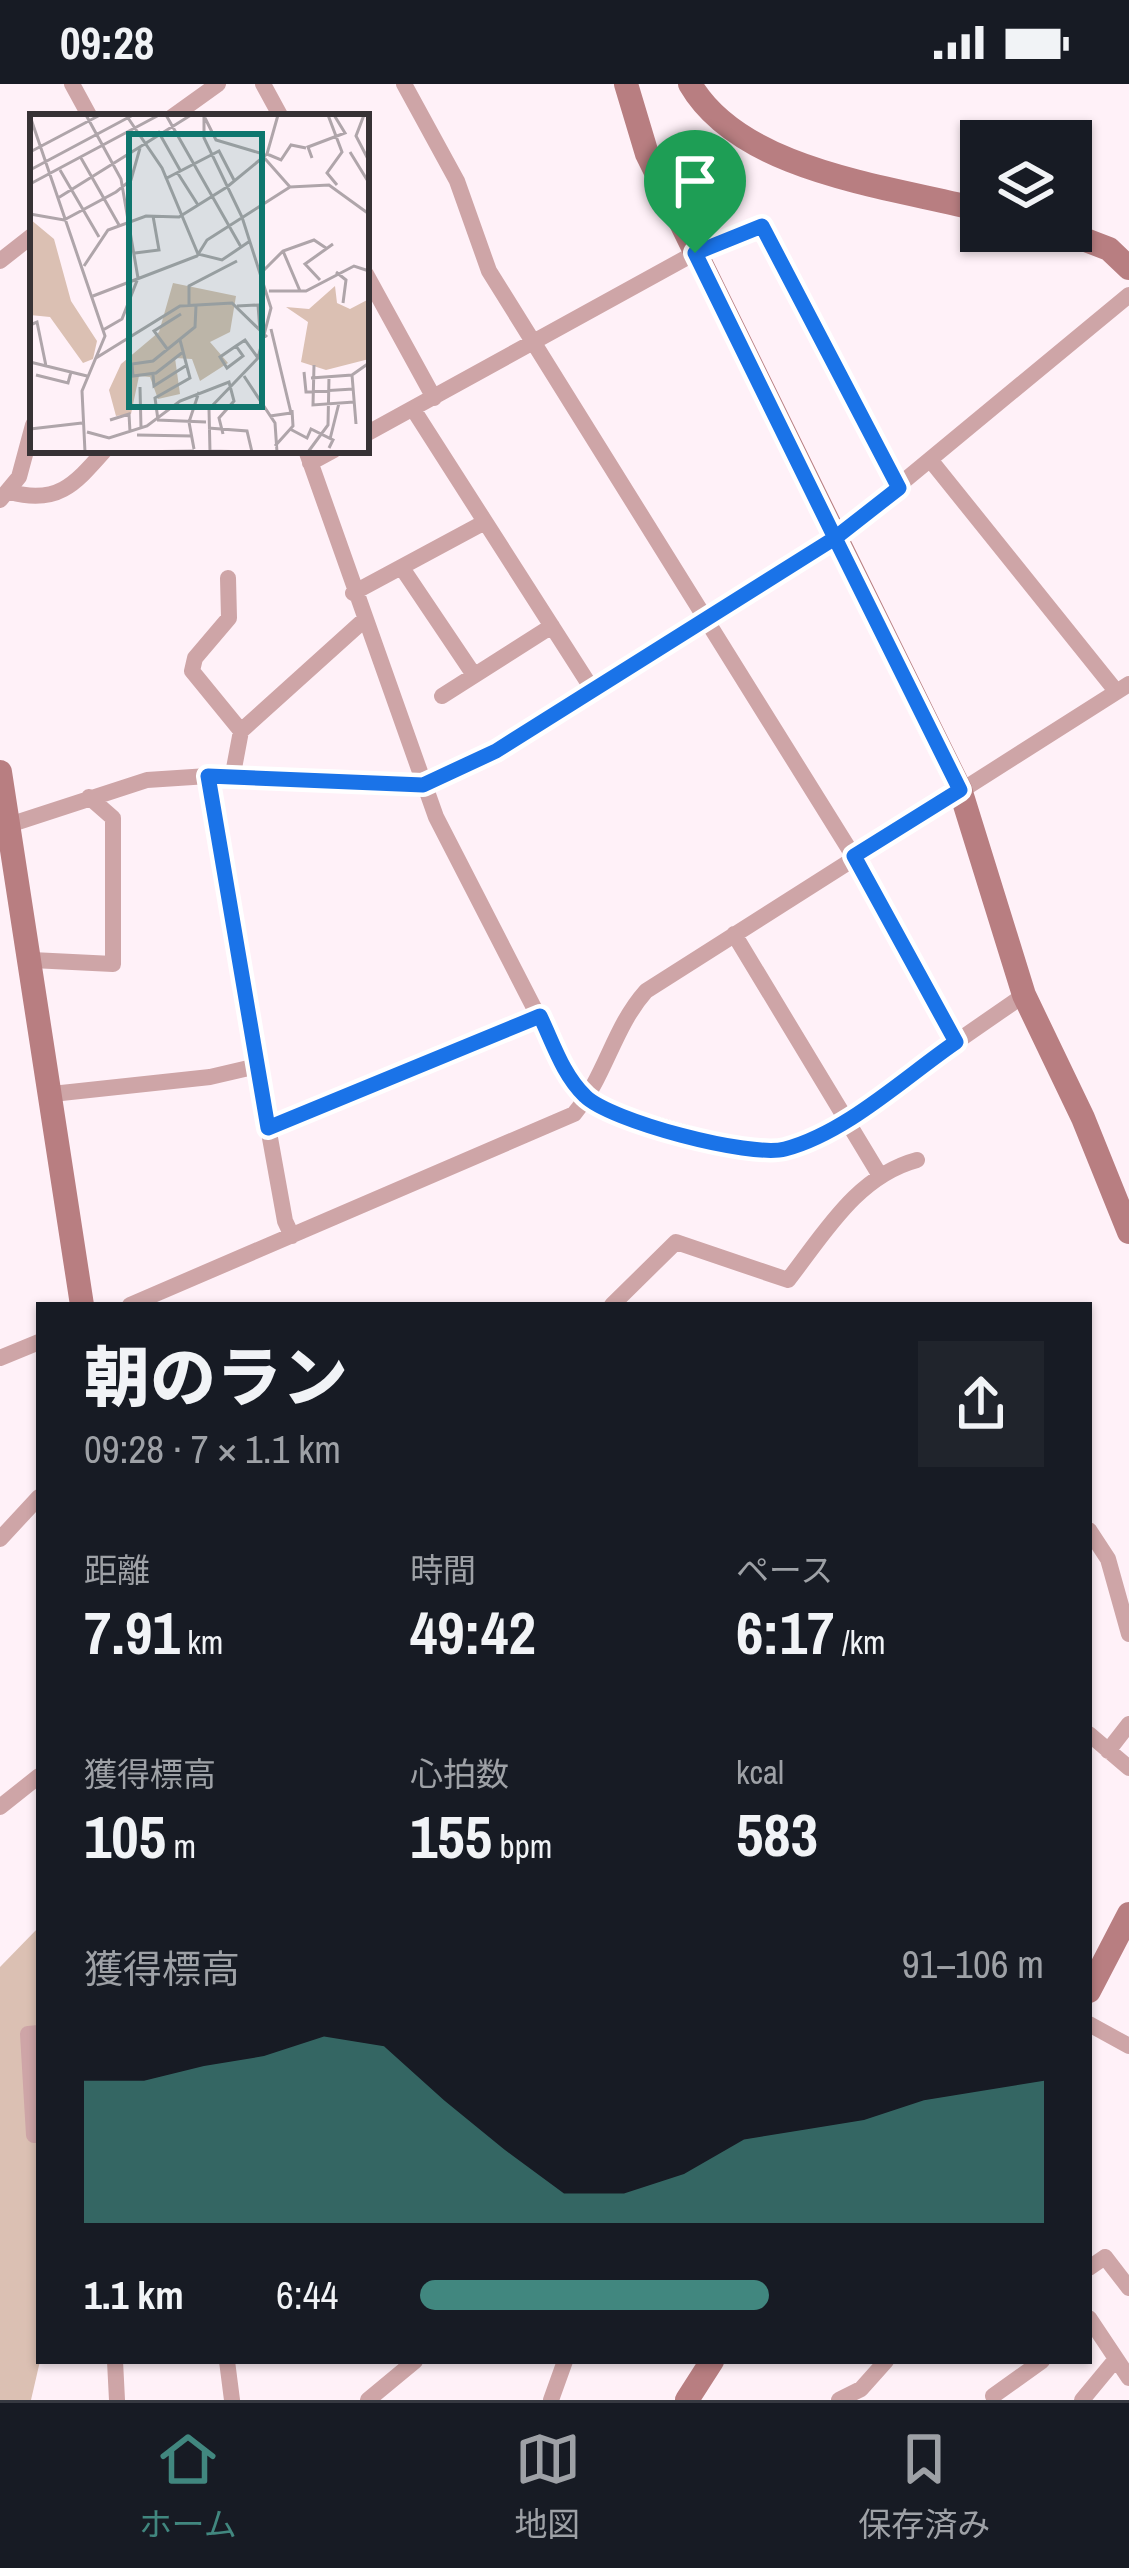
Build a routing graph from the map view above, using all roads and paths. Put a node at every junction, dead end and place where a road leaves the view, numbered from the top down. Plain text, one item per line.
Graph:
1 (72, 84) edge
2 (218, 84) edge
3 (263, 84) edge
4 (404, 84) edge
5 (626, 84) edge
6 (690, 84) edge
7 (88, 114) edge
8 (176, 114) edge
9 (279, 114) edge
10 (960, 204) edge
11 (30, 237) edge
12 (1092, 243) edge
13 (695, 253) junction
14 (0, 261) edge
15 (1129, 268) edge
16 (369, 279) edge
17 (1129, 295) edge
18 (532, 345) junction
19 (434, 398) junction
20 (413, 409) junction
21 (369, 432) edge
22 (30, 436) edge
23 (102, 453) edge
24 (308, 456) edge
25 (932, 461) junction
26 (899, 488) junction
27 (5, 496) edge
28 (485, 522) junction
29 (835, 538) junction
30 (402, 568) junction
31 (228, 578) dead end
32 (353, 593) junction
33 (363, 621) junction
34 (706, 622) junction
35 (552, 626) junction
36 (474, 676) junction
37 (1122, 687) edge
38 (594, 692) junction
39 (442, 696) dead end
40 (241, 731) junction
41 (0, 772) edge
42 (208, 776) junction
43 (232, 779) junction
44 (423, 785) junction
45 (960, 790) junction
46 (89, 797) junction
47 (5, 826) edge
48 (854, 856) junction
49 (734, 934) junction
50 (32, 960) junction
51 (1024, 995) junction
52 (540, 1016) junction
53 (956, 1042) junction
54 (257, 1066) junction
55 (52, 1094) junction
56 (587, 1099) junction
57 (845, 1119) junction
58 (268, 1128) junction
59 (916, 1160) dead end
60 (879, 1174) junction
61 (1129, 1232) edge
62 (292, 1237) junction
63 (82, 1302) edge
64 (137, 1302) edge
65 (615, 1302) edge
66 (36, 1343) edge
67 (0, 1358) edge
68 (36, 1500) edge
69 (1092, 1535) edge
70 (0, 1539) edge
71 (1129, 1634) edge
72 (1129, 1724) edge
73 (1092, 1737) edge
74 (1108, 1751) junction
75 (1129, 1768) edge
76 (36, 1778) edge
77 (0, 1807) edge
78 (1129, 1914) edge
79 (1092, 1978) edge
80 (1092, 2026) edge
81 (36, 2033) edge
82 (1129, 2046) edge
83 (36, 2135) edge
84 (1092, 2266) edge
85 (1129, 2288) edge
86 (1092, 2327) edge
87 (1116, 2359) junction
88 (115, 2364) edge
89 (227, 2364) edge
90 (411, 2364) edge
91 (564, 2364) edge
92 (710, 2364) edge
93 (883, 2364) edge
94 (1038, 2364) edge
95 (1129, 2378) edge
96 (993, 2396) dead end
97 (117, 2400) edge
98 (232, 2400) edge
99 (368, 2400) edge
100 (551, 2400) edge
101 (687, 2400) edge
102 (839, 2400) edge
103 (1082, 2400) edge

1 - 7 street
2 - 8 street
3 - 9 street
4 - 18 street
5 - 13 street
6 - 10 street
11 - 14 street
12 - 15 street
13 - 18 street
13 - 26 street
13 - 29 street
16 - 19 street
17 - 25 street
18 - 19 street
18 - 34 street
19 - 20 street
20 - 21 street
20 - 28 street
22 - 27 street
23 - 27 street
24 - 32 street
25 - 26 street
25 - 37 street
26 - 29 street
28 - 30 street
28 - 35 street
29 - 34 street
29 - 45 street
30 - 32 street
30 - 36 street
31 - 40 street
32 - 33 street
33 - 40 street
33 - 44 street
34 - 38 street
34 - 48 street
35 - 36 street
35 - 38 street
36 - 39 street
37 - 45 street
38 - 44 street
40 - 43 street
41 - 47 street
42 - 43 street
42 - 46 street
42 - 54 street
43 - 44 street
44 - 52 street
45 - 48 street
45 - 51 street
46 - 47 street
46 - 50 street
47 - 50 street
48 - 49 street
48 - 53 street
49 - 56 street
49 - 57 street
50 - 55 street
51 - 53 street
51 - 61 street
52 - 56 street
52 - 58 street
53 - 57 street
54 - 55 street
54 - 58 street
55 - 63 street
56 - 57 street
56 - 62 street
57 - 60 street
58 - 62 street
59 - 60 street
60 - 65 street
62 - 64 street
66 - 67 street
68 - 70 street
69 - 71 street
72 - 74 street
73 - 74 street
74 - 75 street
76 - 77 street
78 - 79 street
80 - 82 street
81 - 83 street
84 - 85 street
86 - 87 street
87 - 95 street
87 - 103 street
88 - 97 street
89 - 98 street
90 - 99 street
91 - 100 street
92 - 101 street
93 - 102 street
94 - 96 street

